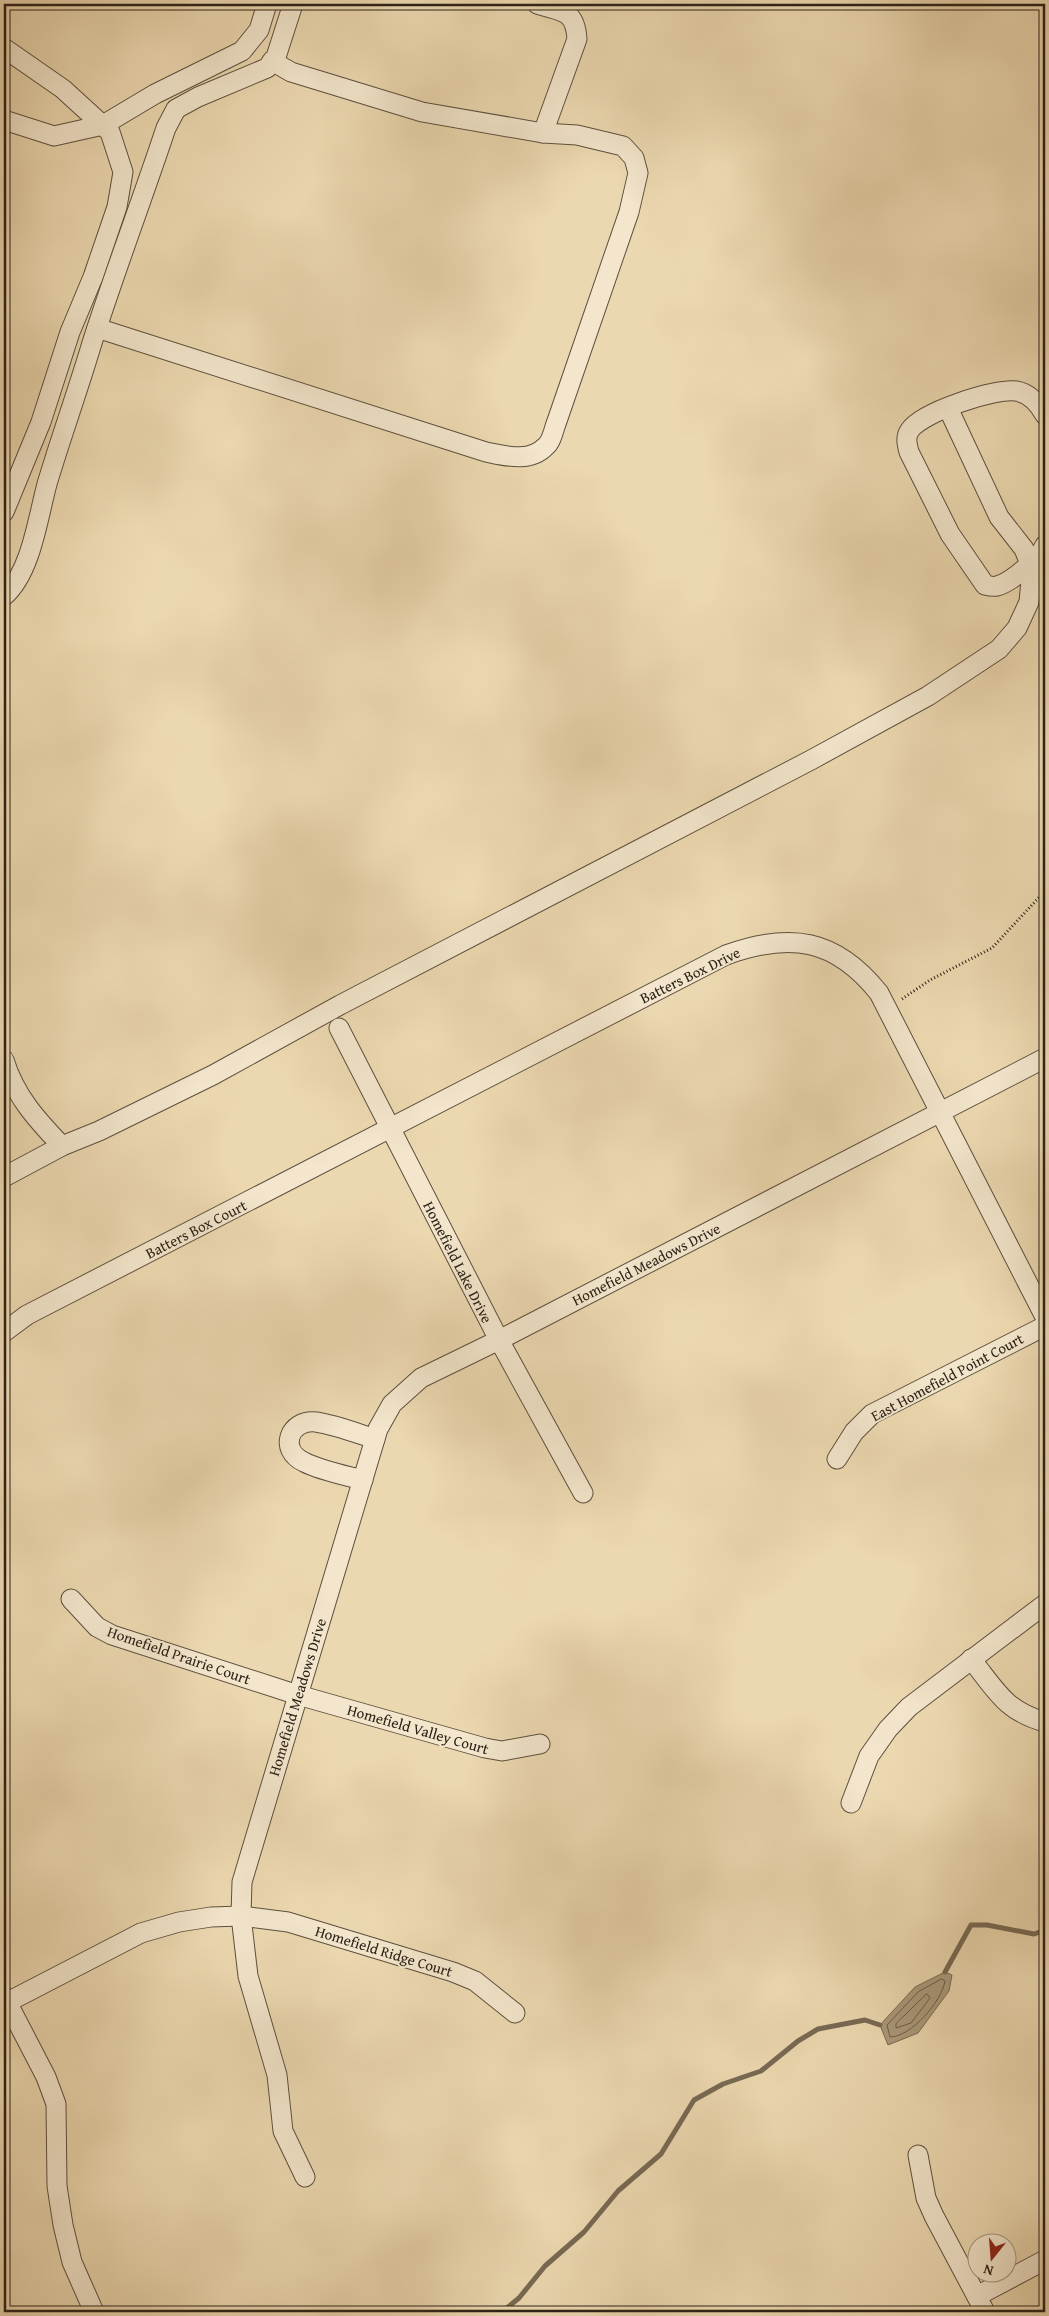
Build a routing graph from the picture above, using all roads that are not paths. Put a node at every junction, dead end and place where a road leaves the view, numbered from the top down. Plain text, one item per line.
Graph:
1 (267, 4) edge
2 (293, 4) edge
3 (537, 4) edge
4 (4, 48) edge
5 (272, 61) junction
6 (4, 120) edge
7 (103, 125) junction
8 (543, 133) junction
9 (98, 328) junction
10 (948, 408) junction
11 (1045, 415) edge
12 (4, 512) edge
13 (1045, 546) edge
14 (1030, 564) junction
15 (4, 596) edge
16 (340, 1028) dead end
17 (1045, 1058) edge
18 (4, 1060) edge
19 (940, 1112) junction
20 (390, 1129) junction
21 (62, 1146) junction
22 (4, 1177) edge
23 (1045, 1318) edge
24 (1045, 1326) edge
25 (4, 1332) edge
26 (499, 1340) junction
27 (375, 1439) junction
28 (837, 1459) dead end
29 (363, 1480) junction
30 (583, 1493) dead end
31 (71, 1599) dead end
32 (1045, 1604) edge
33 (971, 1659) junction
34 (298, 1695) junction
35 (1045, 1722) edge
36 (540, 1744) dead end
37 (851, 1803) dead end
38 (241, 1916) junction
39 (5, 2000) edge
40 (515, 2013) dead end
41 (918, 2155) dead end
42 (305, 2177) dead end
43 (1045, 2260) edge
44 (981, 2304) edge
45 (94, 2312) edge

1 - 7 street
2 - 5 street
3 - 8 street
4 - 7 street
5 - 8 street
5 - 9 street
6 - 7 street
7 - 12 street
8 - 9 street
9 - 15 street
10 - 11 street
10 - 14 street
10 - 14 street
13 - 14 street
14 - 21 street
16 - 20 street, Homefield Lake Drive
17 - 19 street, Homefield Meadows Drive
18 - 21 street
19 - 20 street, Batters Box Drive
19 - 23 street, Batters Box Drive
19 - 26 street, Homefield Meadows Drive
20 - 25 street, Batters Box Court
20 - 26 street, Homefield Lake Drive
21 - 22 street
24 - 28 street, East Homefield Point Court
26 - 27 street, Homefield Meadows Drive
26 - 30 street, Homefield Lake Drive
27 - 29 street, Homefield Meadows Drive
27 - 29 street
29 - 34 street, Homefield Meadows Drive
31 - 34 street, Homefield Prairie Court
32 - 33 street
33 - 35 street
33 - 37 street
34 - 36 street, Homefield Valley Court
34 - 38 street, Homefield Meadows Drive
38 - 39 street, Homefield Ridge Court
38 - 40 street, Homefield Ridge Court
38 - 42 street, Homefield Meadows Drive
39 - 45 street
41 - 44 street
43 - 44 street

